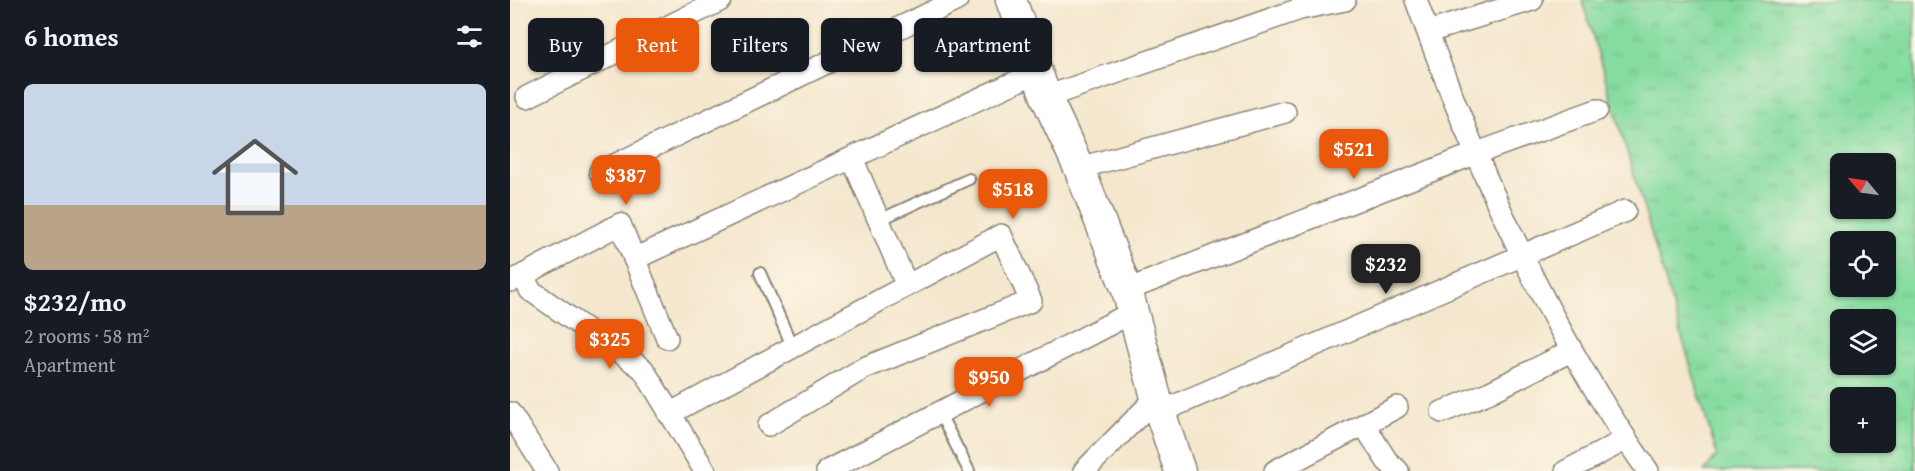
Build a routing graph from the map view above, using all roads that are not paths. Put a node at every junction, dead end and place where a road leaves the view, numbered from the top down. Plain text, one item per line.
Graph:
1 (721, 0) edge
2 (957, 0) edge
3 (1011, 0) edge
4 (1345, 0) edge
5 (1416, 0) edge
6 (1532, 0) edge
7 (1291, 6) edge
8 (1428, 32) junction
9 (1041, 84) junction
10 (527, 97) dead end
11 (1597, 110) dead end
12 (1286, 112) dead end
13 (1477, 153) junction
14 (852, 158) junction
15 (1080, 168) junction
16 (600, 172) dead end
17 (969, 179) dead end
18 (1625, 211) dead end
19 (879, 220) junction
20 (1522, 254) junction
21 (634, 259) junction
22 (760, 273) dead end
23 (516, 278) edge
24 (907, 286) junction
25 (1130, 301) junction
26 (667, 338) dead end
27 (793, 348) junction
28 (1571, 351) junction
29 (1158, 405) junction
30 (1397, 407) dead end
31 (939, 412) junction
32 (1442, 412) dead end
33 (510, 413) edge
34 (669, 414) junction
35 (1364, 424) junction
36 (770, 425) dead end
37 (1625, 440) junction
38 (830, 470) edge
39 (547, 471) edge
40 (705, 471) edge
41 (969, 471) edge
42 (1084, 471) edge
43 (1180, 471) edge
44 (1275, 471) edge
45 (1398, 471) edge
46 (1566, 471) edge
47 (1648, 471) edge

1 - 10 street
2 - 16 street
3 - 9 street
4 - 7 street
5 - 8 street
6 - 8 street
7 - 9 street
8 - 13 street
9 - 14 street
9 - 15 street
11 - 13 street
12 - 15 street
13 - 20 street
13 - 25 street
14 - 19 street
14 - 21 street
15 - 25 street
17 - 19 lane
18 - 20 street
19 - 24 street
20 - 28 street
20 - 29 street
21 - 23 street
21 - 26 street
22 - 27 lane
23 - 34 street
24 - 27 street
24 - 36 street
25 - 29 street
25 - 31 street
27 - 34 street
28 - 32 street
28 - 37 street
29 - 42 street
29 - 43 street
30 - 35 street
31 - 38 street
31 - 41 lane
33 - 39 street
34 - 40 street
35 - 44 street
35 - 45 street
37 - 46 street
37 - 47 street

